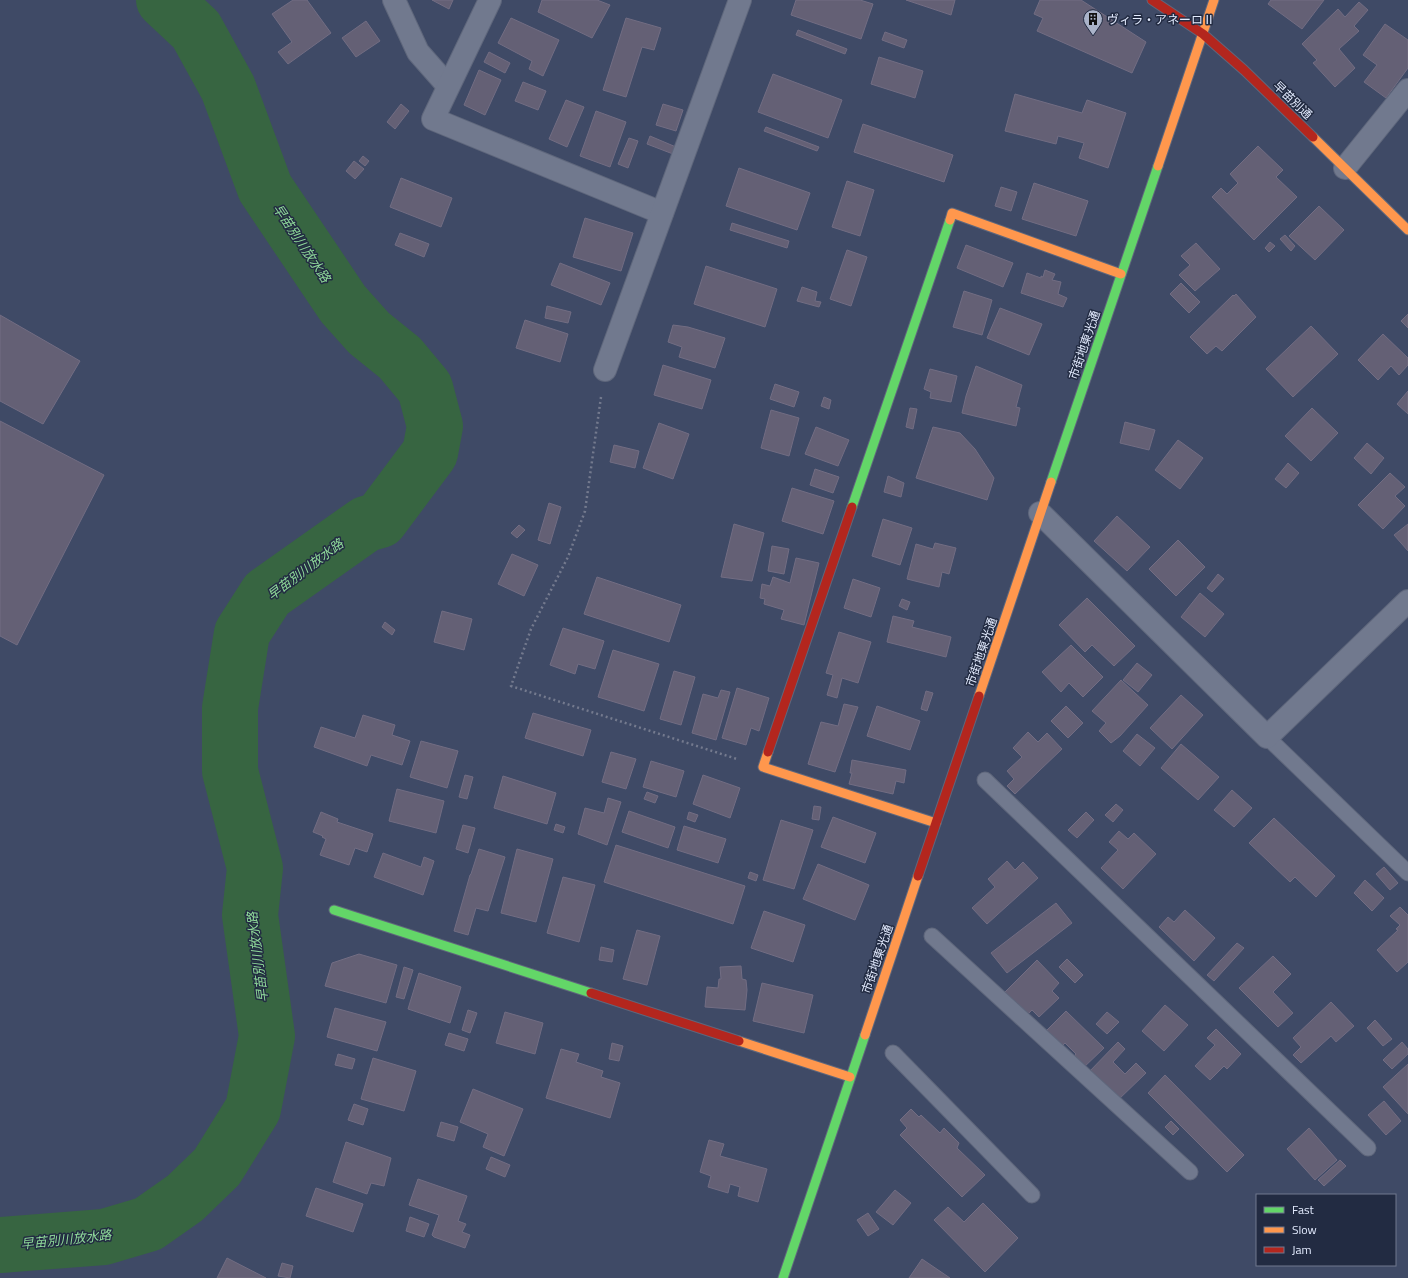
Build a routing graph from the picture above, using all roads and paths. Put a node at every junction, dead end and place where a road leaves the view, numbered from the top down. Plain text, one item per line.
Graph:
1 (394, 0) edge
2 (490, 0) edge
3 (740, 0) edge
4 (1152, 0) edge
5 (1214, 0) edge
6 (1203, 34) junction
7 (448, 86) junction
8 (1408, 90) edge
9 (1345, 168) junction
10 (662, 213) junction
11 (1408, 230) edge
12 (1121, 274) junction
13 (605, 370) joint
14 (1040, 513) junction
15 (1408, 601) edge
16 (1267, 737) junction
17 (763, 767) junction
18 (986, 780) dead end
19 (936, 823) junction
20 (1408, 873) edge
21 (334, 910) dead end
22 (932, 936) dead end
23 (893, 1053) dead end
24 (850, 1077) junction
25 (1368, 1148) dead end
26 (1190, 1172) dead end
27 (1032, 1195) dead end
28 (783, 1278) edge

1 - 7 street
2 - 7 street
3 - 10 street
4 - 6 street, 早苗別通
5 - 6 street, 市街地東光通
6 - 9 street, 早苗別通
6 - 12 street, 市街地東光通
7 - 10 street
8 - 9 street
9 - 11 street, 早苗別通
10 - 13 street
12 - 14 street, 市街地東光通
12 - 17 street
13 - 17 path
14 - 16 street
14 - 19 street, 市街地東光通
15 - 16 street
16 - 20 lane
17 - 19 street
18 - 25 lane
19 - 24 street, 市街地東光通
21 - 24 street
22 - 26 lane
23 - 27 lane
24 - 28 street, 市街地東光通

